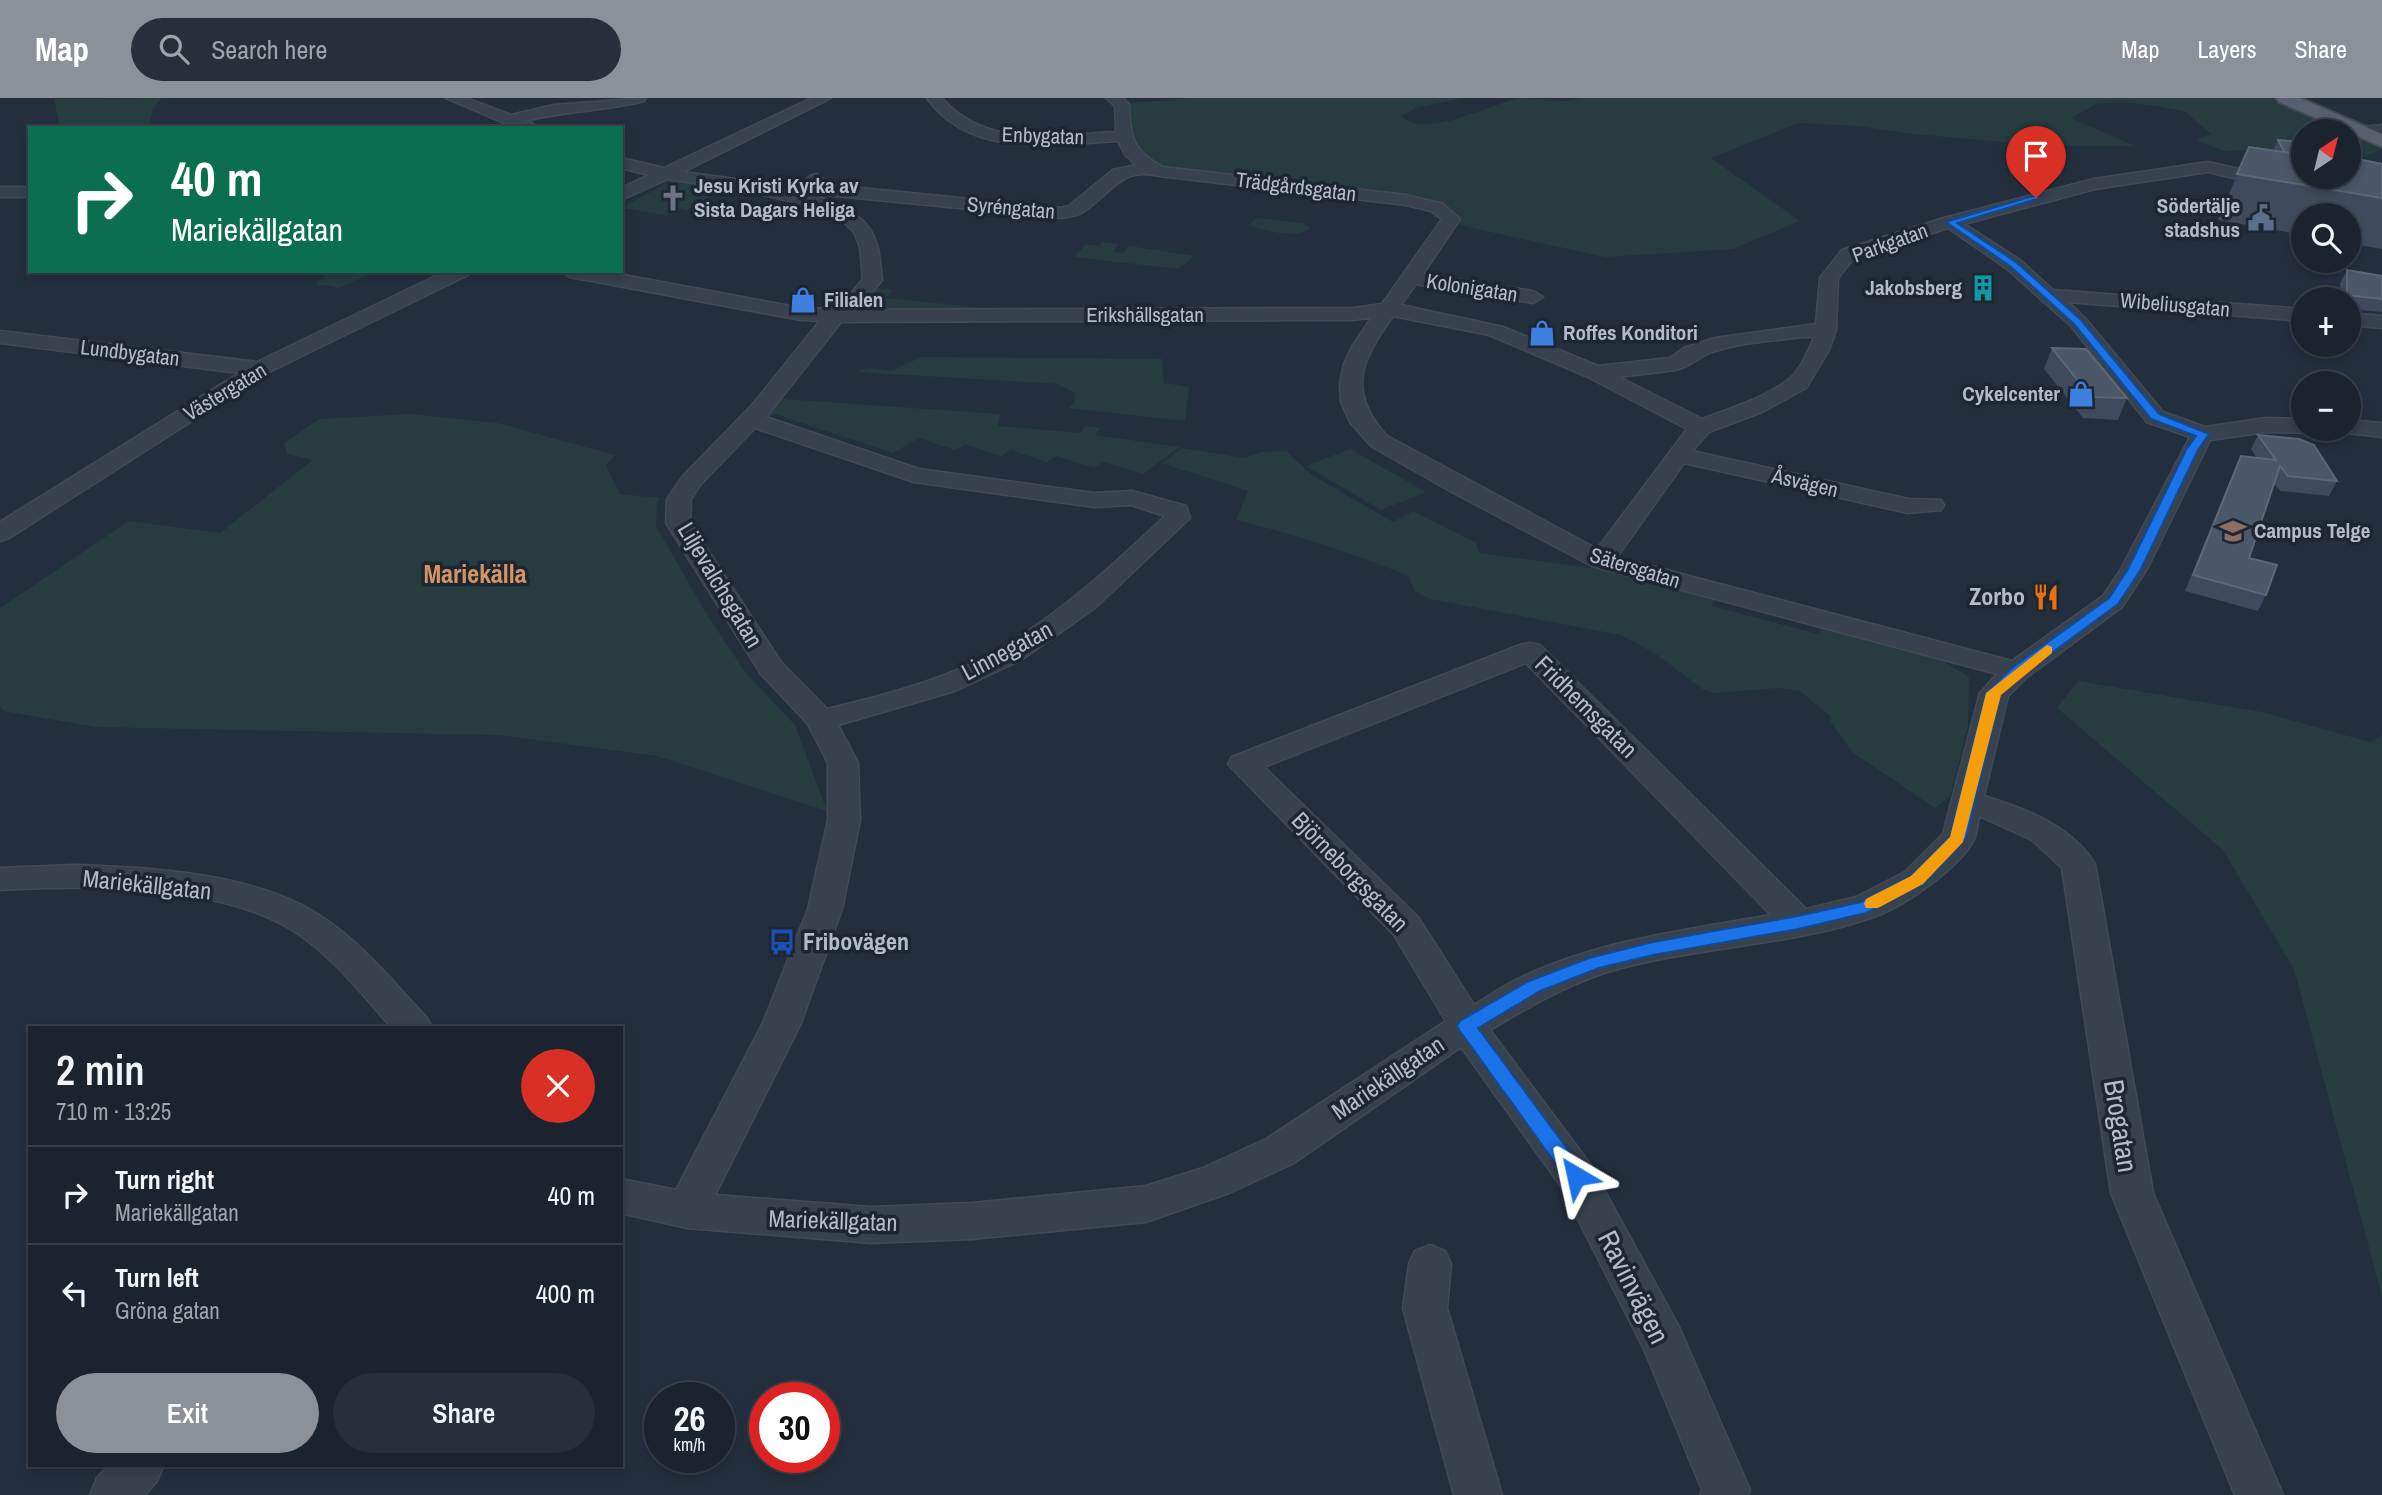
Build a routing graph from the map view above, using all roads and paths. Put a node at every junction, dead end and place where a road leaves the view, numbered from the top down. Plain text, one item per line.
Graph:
1 (453, 98) edge
2 (639, 98) edge
3 (824, 98) edge
4 (934, 98) edge
5 (1113, 98) edge
6 (2285, 98) edge
7 (2301, 98) edge
8 (509, 120) junction
9 (524, 126) edge
10 (2377, 134) edge
11 (1122, 136) junction
12 (623, 164) edge
13 (1149, 167) junction
14 (663, 174) junction
15 (845, 177) dead end
16 (816, 179) dead end
17 (2291, 187) edge
18 (0, 192) edge
19 (28, 192) edge
20 (623, 194) edge
21 (943, 202) junction
22 (1443, 210) joint
23 (1950, 222) junction
24 (457, 273) edge
25 (580, 273) edge
26 (1411, 278) junction
27 (2047, 295) junction
28 (1533, 297) dead end
29 (1388, 309) junction
30 (2291, 314) edge
31 (835, 316) junction
32 (2361, 320) edge
33 (2382, 322) edge
34 (1826, 330) junction
35 (0, 337) edge
36 (260, 369) junction
37 (1595, 373) junction
38 (751, 419) junction
39 (2291, 426) edge
40 (1701, 427) junction
41 (2361, 428) edge
42 (2382, 430) edge
43 (2203, 434) junction
44 (1678, 455) junction
45 (1932, 505) dead end
46 (0, 533) edge
47 (1601, 561) junction
48 (2017, 671) junction
49 (821, 720) junction
50 (1243, 764) joint
51 (1967, 802) junction
52 (0, 879) edge
53 (1798, 923) junction
54 (412, 1026) edge
55 (1467, 1026) junction
56 (623, 1196) edge
57 (687, 1210) junction
58 (1430, 1264) dead end
59 (138, 1467) edge
60 (114, 1495) edge
61 (1478, 1495) edge
62 (1724, 1495) edge
63 (2259, 1495) edge

1 - 8 street
2 - 8 street
3 - 14 street
4 - 11 street, Enbygatan
5 - 11 street
6 - 10 main road
7 - 10 main road
8 - 9 street
11 - 13 street
12 - 14 street, Liljevalchsgatan
13 - 21 street, Syréngatan
13 - 22 street, Trädgårdsgatan
14 - 20 street
14 - 31 street, Liljevalchsgatan
15 - 21 street, Syréngatan
16 - 21 street, Syréngatan
17 - 23 street, Parkgatan
18 - 19 street
22 - 26 street, Kolonigatan
23 - 27 street
23 - 34 street, Parkgatan
24 - 36 street, Västergatan
25 - 31 street, Erikshällsgatan
26 - 28 street, Kolonigatan
26 - 29 street, Kolonigatan
27 - 30 street, Wibeliusgatan
27 - 43 street
29 - 31 street, Erikshällsgatan
29 - 37 street, Erikshällsgatan
29 - 47 street, Sätersgatan
31 - 38 street, Liljevalchsgatan
32 - 33 street
34 - 37 street
34 - 40 street, Parkgatan
35 - 36 street, Lundbygatan
36 - 46 street, Västergatan
37 - 40 street, Erikshällsgatan
38 - 49 street, Liljevalchsgatan
38 - 49 street, Linnegatan
39 - 43 street
40 - 44 street
41 - 42 street
43 - 48 street, Mariekällgatan
44 - 45 street, Åsvägen
44 - 47 street
47 - 48 street, Sätersgatan
48 - 51 street, Mariekällgatan
49 - 57 street, Liljevalchsgatan
50 - 53 street, Fridhemsgatan
50 - 55 street, Björneborgsgatan
51 - 53 street, Mariekällgatan
51 - 63 street, Brogatan
52 - 54 street, Mariekällgatan
53 - 55 street, Mariekällgatan
55 - 57 street, Mariekällgatan
55 - 62 street, Ravinvägen
56 - 57 street, Mariekällgatan
58 - 61 street
59 - 60 street

